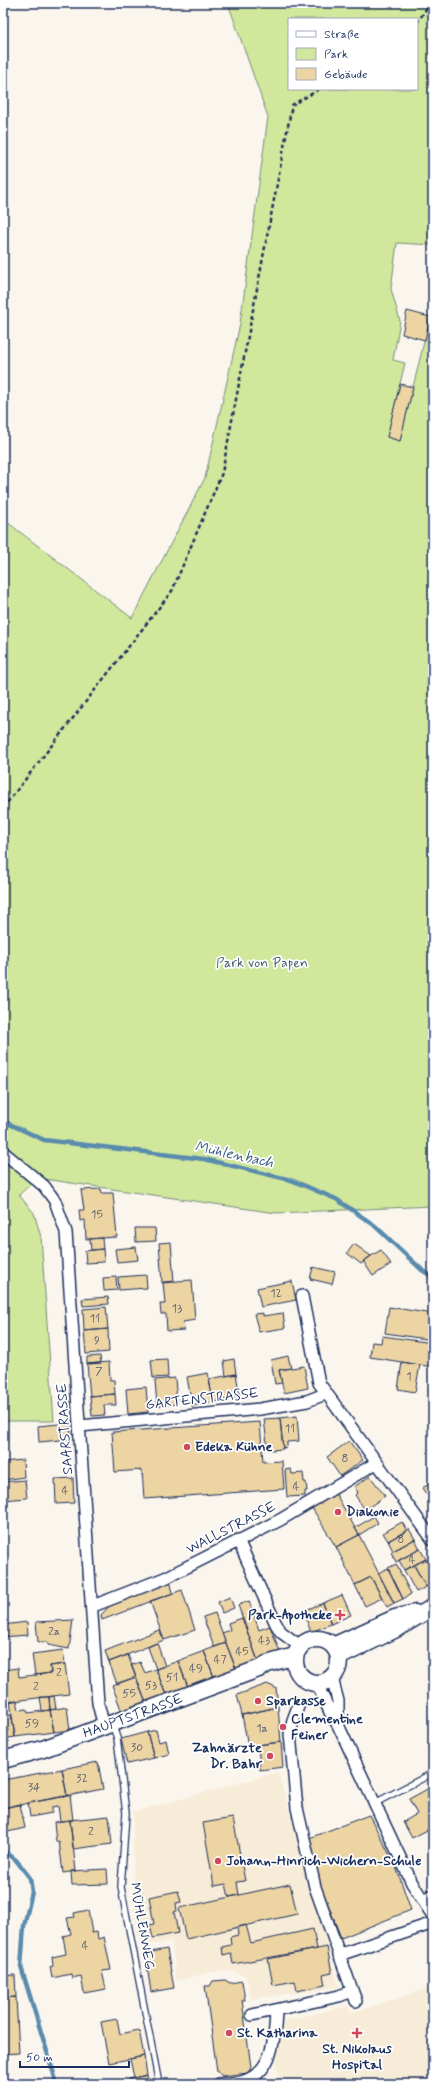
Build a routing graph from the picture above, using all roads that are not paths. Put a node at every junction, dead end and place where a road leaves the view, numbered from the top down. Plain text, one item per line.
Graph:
1 (3, 1152) edge
2 (302, 1296) dead end
3 (325, 1394) junction
4 (80, 1426) junction
5 (376, 1463) junction
6 (238, 1540) junction
7 (433, 1540) edge
8 (92, 1606) junction
9 (429, 1609) edge
10 (336, 1651) junction
11 (297, 1657) junction
12 (332, 1678) junction
13 (317, 1684) junction
14 (300, 1704) dead end
15 (338, 1725) junction
16 (108, 1726) junction
17 (3, 1760) edge
18 (433, 1773) edge
19 (375, 1803) junction
20 (433, 1895) edge
21 (423, 1900) junction
22 (433, 1916) edge
23 (433, 1923) edge
24 (339, 1954) junction
25 (276, 2011) junction
26 (252, 2015) dead end
27 (159, 2084) edge
28 (219, 2084) edge

1 - 4 street, SAARSTRASSE
2 - 3 street
3 - 4 street, GARTENSTRASSE
3 - 5 street
4 - 8 street, SAARSTRASSE
5 - 6 street, WALLSTRASSE
5 - 7 street
6 - 8 street, WALLSTRASSE
6 - 11 street
8 - 16 street, SAARSTRASSE
9 - 10 main road
10 - 11 main road
10 - 12 main road
11 - 13 main road
11 - 16 main road, HAUPTSTRASSE
12 - 13 main road
12 - 15 street
13 - 15 street
14 - 24 street
15 - 19 street
16 - 17 main road, HAUPTSTRASSE
16 - 27 lane, MÜHLENWEG
18 - 19 lane
19 - 21 street
20 - 21 street
21 - 22 street
23 - 24 street
24 - 25 street
25 - 26 street
25 - 28 street

